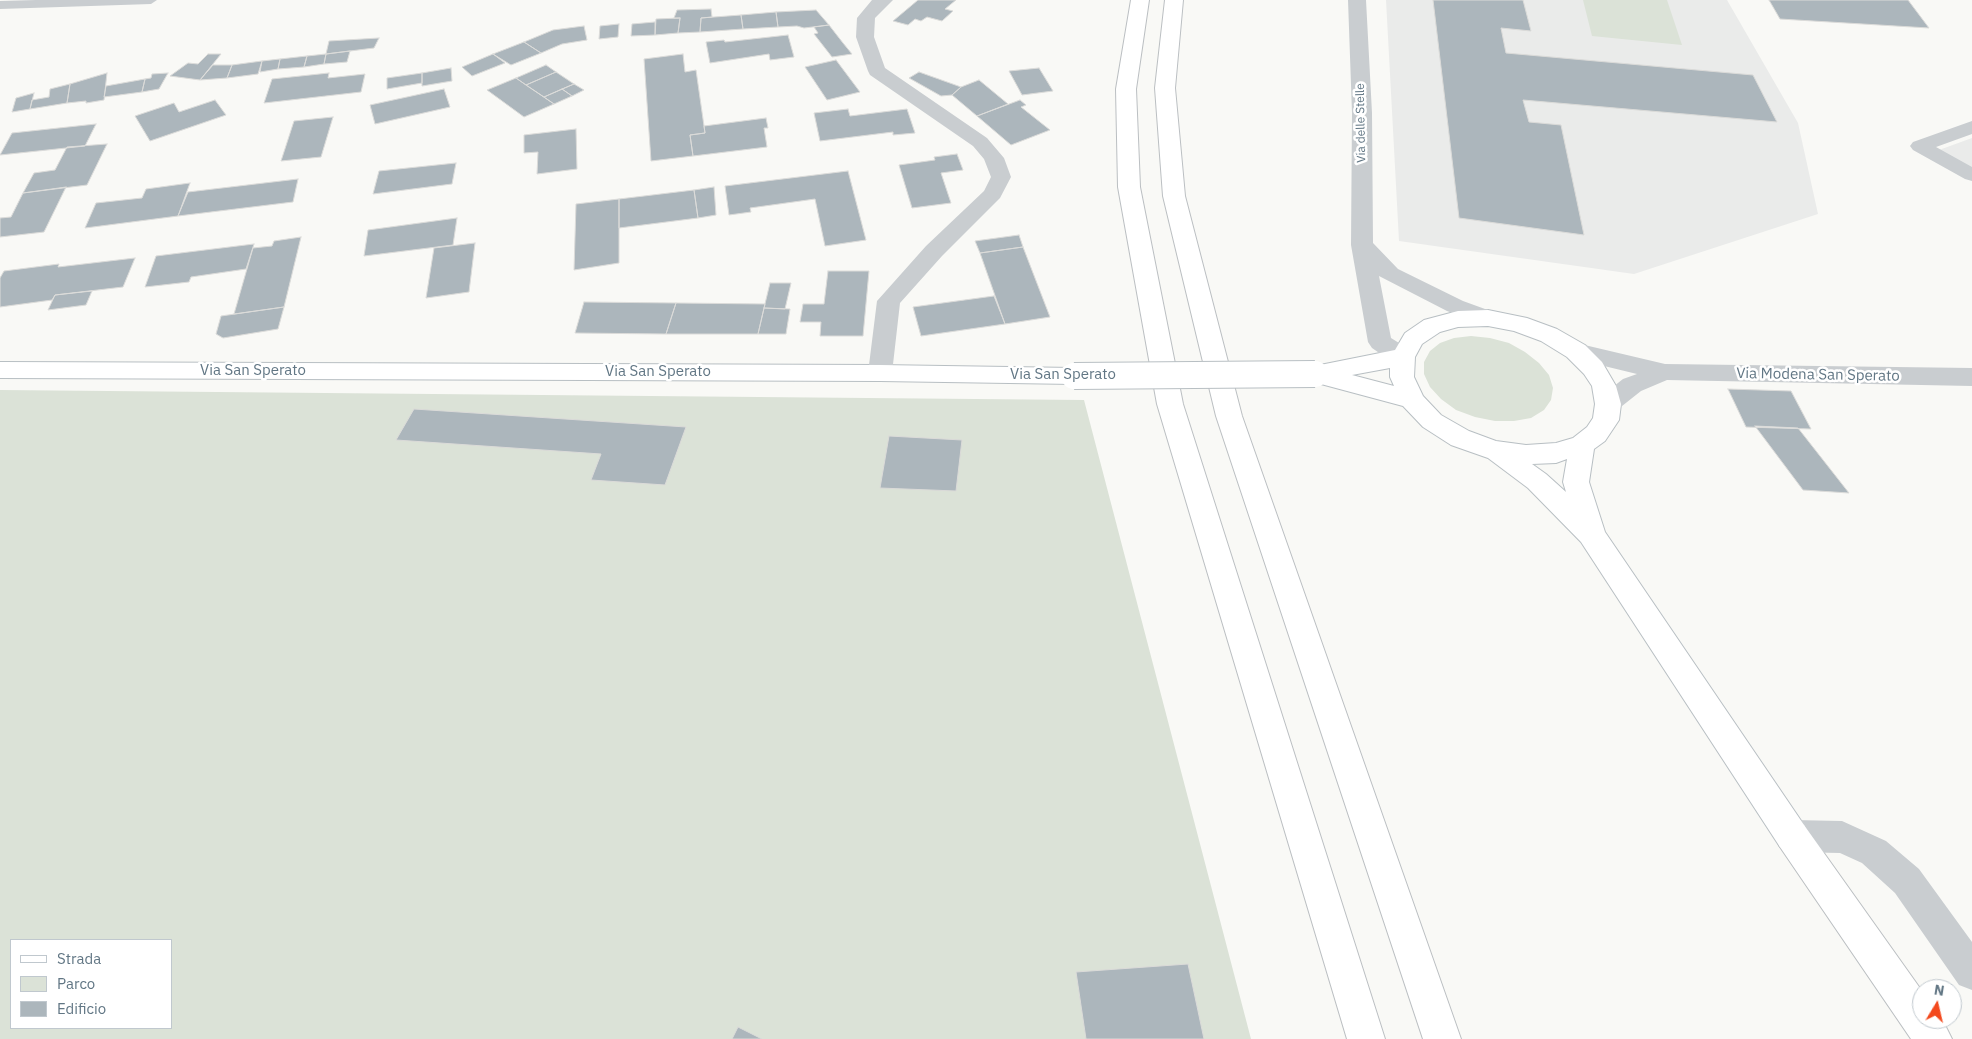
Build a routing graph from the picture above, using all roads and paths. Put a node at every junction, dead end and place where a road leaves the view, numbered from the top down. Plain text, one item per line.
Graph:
1 (150, 0) edge
2 (884, 0) edge
3 (1140, 0) edge
4 (1174, 0) edge
5 (1357, 0) edge
6 (0, 5) edge
7 (1972, 127) edge
8 (1972, 175) edge
9 (1362, 245) junction
10 (1488, 318) junction
11 (1576, 351) junction
12 (1403, 357) junction
13 (0, 370) edge
14 (1665, 372) junction
15 (880, 373) junction
16 (1315, 374) junction
17 (1972, 377) edge
18 (1412, 400) junction
19 (1608, 404) junction
20 (1582, 445) junction
21 (1494, 450) junction
22 (1591, 534) junction
23 (1792, 836) junction
24 (1972, 972) edge
25 (1366, 1039) edge
26 (1442, 1039) edge
27 (1933, 1039) edge

1 - 6 lane
2 - 15 street
3 - 25 main road
4 - 26 main road
5 - 9 street, Via delle Stelle
7 - 8 street
9 - 10 street
9 - 12 street, Via delle Stelle
10 - 11 main road
10 - 12 main road
11 - 14 street
11 - 19 main road
12 - 16 main road
12 - 18 main road
13 - 15 main road, Via San Sperato
14 - 17 street, Via Modena San Sperato
14 - 19 street
15 - 16 main road, Via San Sperato, bridge
16 - 18 main road
18 - 21 main road
19 - 20 main road
20 - 21 main road
20 - 22 main road
21 - 22 main road
22 - 23 main road
23 - 24 street
23 - 27 main road

